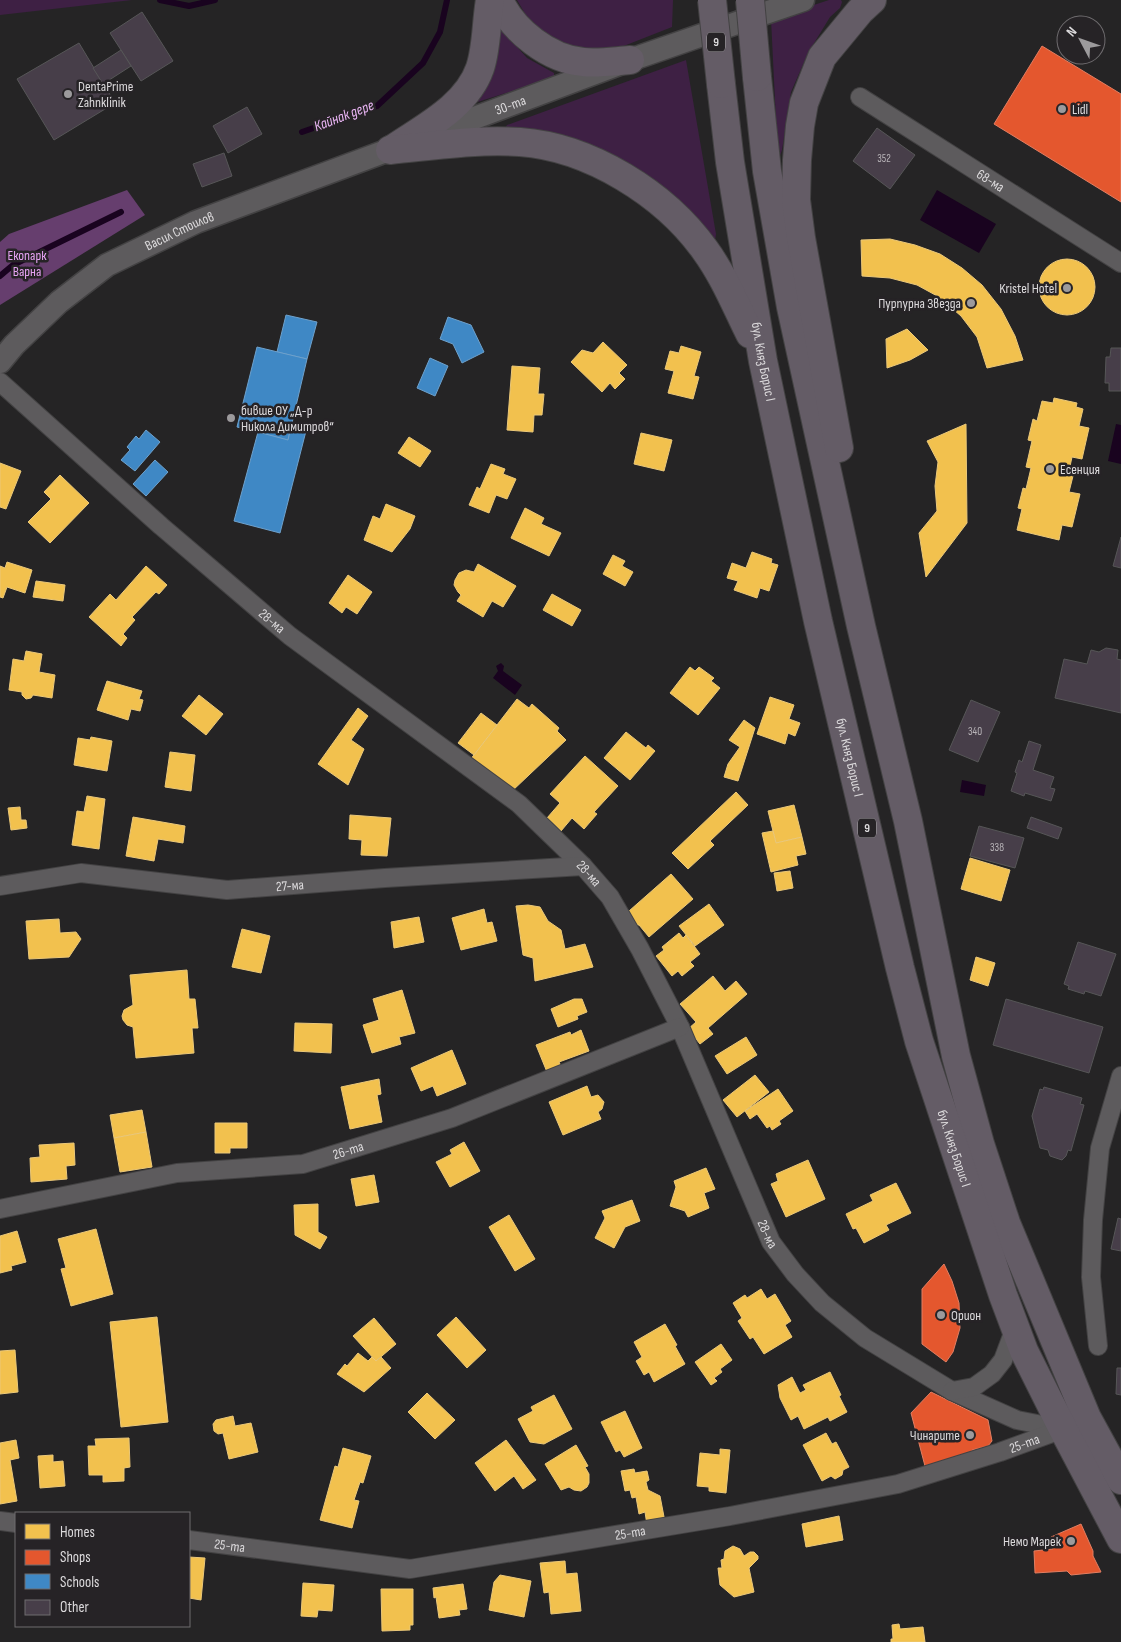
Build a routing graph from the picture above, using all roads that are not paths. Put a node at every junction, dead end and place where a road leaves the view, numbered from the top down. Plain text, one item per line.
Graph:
1 (490, 0) edge
2 (499, 0) edge
3 (712, 0) edge
4 (750, 0) edge
5 (803, 0) edge
6 (872, 0) edge
7 (630, 60) junction
8 (860, 97) dead end
9 (390, 150) junction
10 (1121, 263) edge
11 (763, 361) junction
12 (0, 362) edge
13 (0, 382) edge
14 (908, 821) junction
15 (583, 866) junction
16 (0, 886) edge
17 (680, 1027) junction
18 (1120, 1083) edge
19 (0, 1209) edge
20 (1015, 1328) junction
21 (1098, 1346) dead end
22 (952, 1391) junction
23 (1062, 1430) junction
24 (1121, 1480) edge
25 (0, 1522) edge
26 (15, 1523) edge
27 (1121, 1539) edge
28 (190, 1540) edge

1 - 9 highway
2 - 7 highway
3 - 11 highway, бул. Княз Борис I / 9, bridge
4 - 14 highway, бул. Княз Борис I, bridge
5 - 7 street, 30-та
6 - 14 highway
7 - 9 street, 30-та
8 - 10 street, 68-ма
9 - 11 highway
9 - 12 street, Васил Стоилов
11 - 20 highway, бул. Княз Борис I / 9
13 - 15 street, 28-ма
14 - 24 highway, бул. Княз Борис I
15 - 16 street, 27-ма
15 - 17 street, 28-ма
17 - 19 street, 26-та
17 - 22 street, 28-ма
18 - 21 street
20 - 22 street
20 - 23 highway, бул. Княз Борис I / 9
22 - 23 street, 28-ма
23 - 27 highway, бул. Княз Борис I / 9
23 - 28 street, 25-та
25 - 26 street

